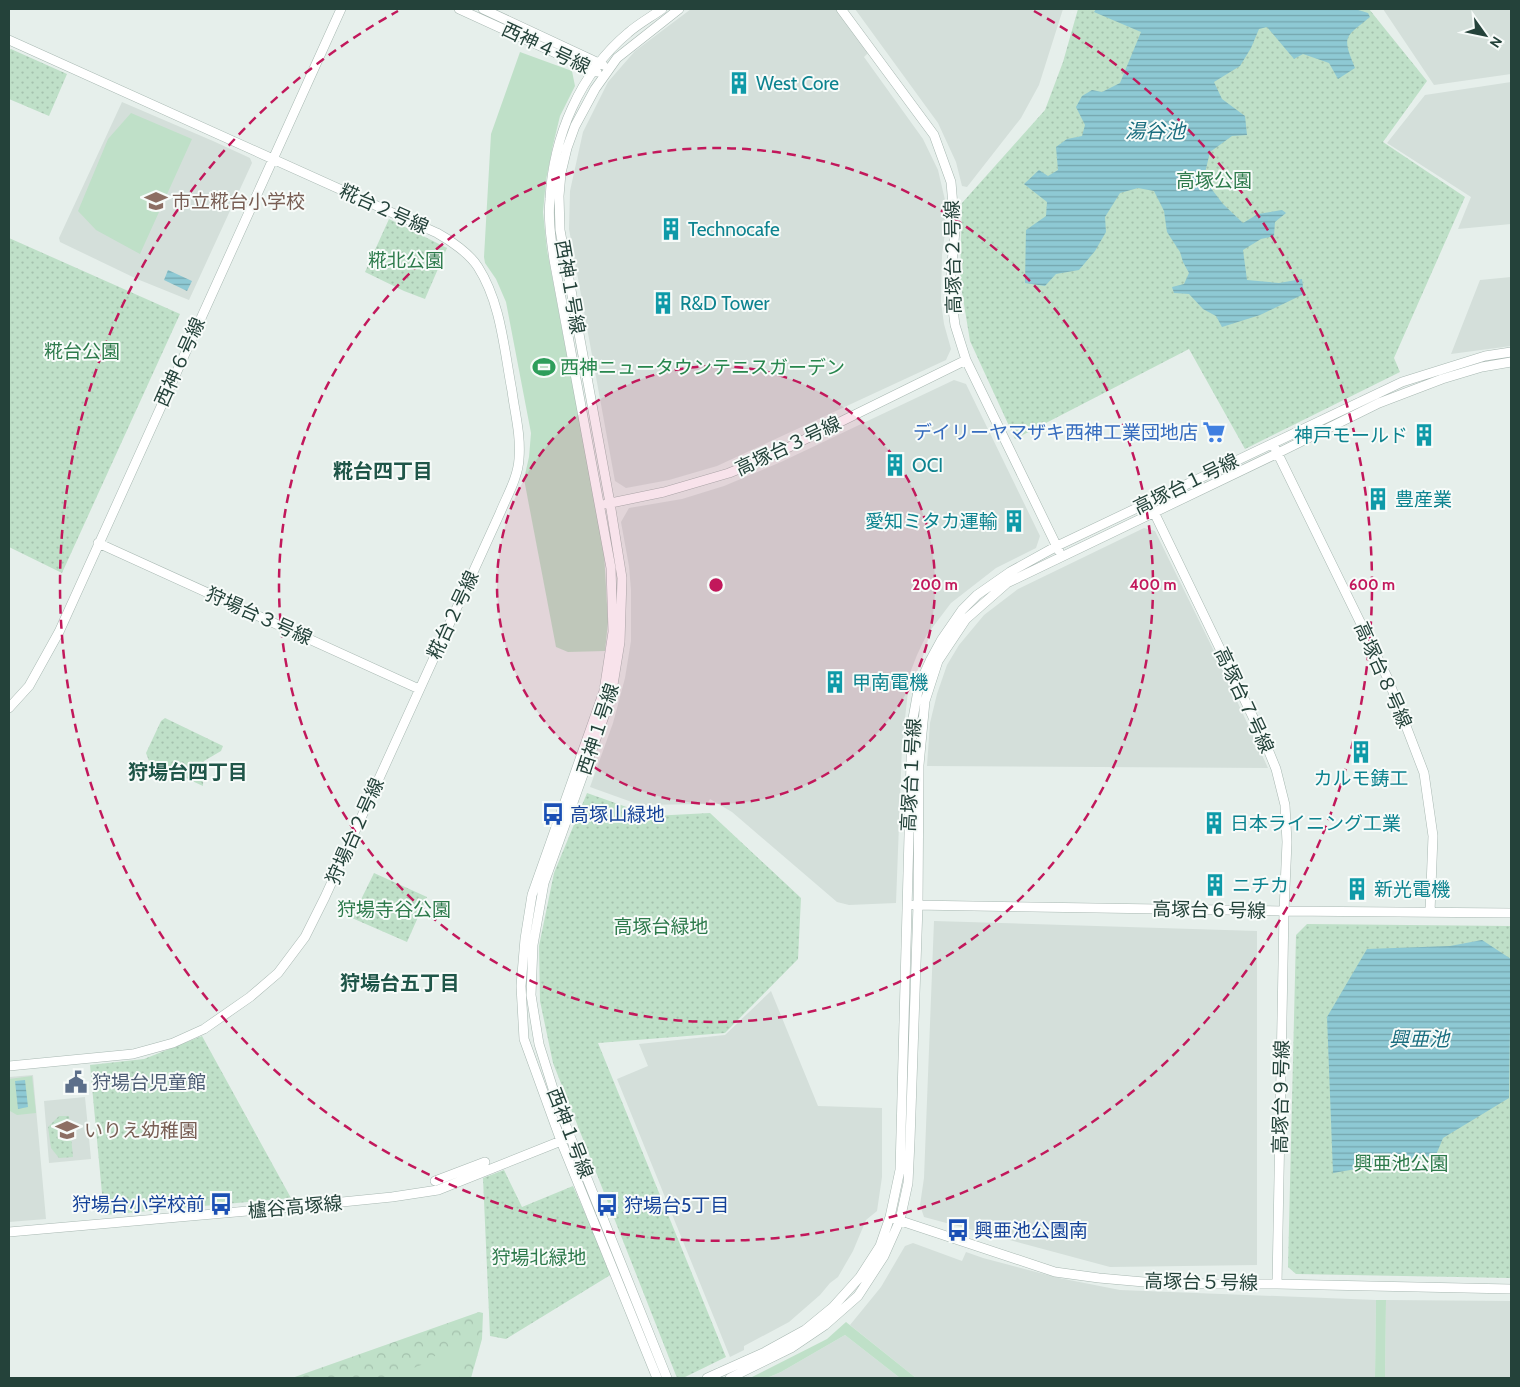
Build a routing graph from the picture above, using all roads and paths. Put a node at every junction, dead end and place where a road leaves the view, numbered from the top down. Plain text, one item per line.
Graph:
1 (341, 9) edge
2 (460, 9) edge
3 (483, 9) edge
4 (662, 9) edge
5 (679, 9) edge
6 (841, 9) edge
7 (9, 40) edge
8 (596, 67) junction
9 (607, 73) junction
10 (272, 158) junction
11 (1511, 352) edge
12 (966, 360) junction
13 (1511, 362) edge
14 (1272, 443) junction
15 (1278, 453) junction
16 (1150, 502) junction
17 (605, 504) junction
18 (1154, 512) junction
19 (98, 543) junction
20 (1057, 546) junction
21 (1062, 556) junction
22 (419, 689) junction
23 (9, 708) edge
24 (906, 905) junction
25 (918, 905) junction
26 (1284, 911) junction
27 (1430, 912) junction
28 (1511, 913) edge
29 (9, 1066) edge
30 (571, 1137) junction
31 (561, 1141) junction
32 (485, 1162) dead end
33 (435, 1182) dead end
34 (890, 1217) junction
35 (900, 1220) junction
36 (9, 1232) edge
37 (1277, 1284) junction
38 (1511, 1289) edge
39 (657, 1378) edge
40 (667, 1378) edge
41 (707, 1378) edge
42 (730, 1378) edge

1 - 10 street, 西神６号線
2 - 8 street, 西神４号線
3 - 8 street, 西神４号線
4 - 8 street, 西神１号線
5 - 9 street, 西神１号線
6 - 12 street, 高塚台２号線
7 - 10 street, 糀台２号線
8 - 9 street, 西神４号線
8 - 17 street, 西神１号線
9 - 17 street, 西神１号線
10 - 19 street, 西神６号線
10 - 22 street, 糀台２号線
11 - 14 street, 高塚台１号線
12 - 17 street, 高塚台３号線
12 - 20 street, 高塚台２号線
13 - 15 street, 高塚台１号線
14 - 15 street, 高塚台８号線
14 - 16 street, 高塚台１号線
15 - 18 street, 高塚台１号線
15 - 27 street, 高塚台８号線
16 - 18 street, 高塚台７号線
16 - 20 street, 高塚台１号線
17 - 30 street, 西神１号線
17 - 31 street, 西神１号線
18 - 21 street, 高塚台１号線
18 - 26 street, 高塚台７号線
19 - 22 street, 狩場台３号線
19 - 23 street, 西神６号線
20 - 21 street, 高塚台２号線
20 - 24 street, 高塚台１号線
21 - 25 street, 高塚台１号線
22 - 29 street, 狩場台２号線
24 - 25 street, 高塚台６号線
24 - 34 street, 高塚台１号線
25 - 26 street, 高塚台６号線
25 - 35 street, 高塚台１号線
26 - 27 street, 高塚台６号線
26 - 37 street, 高塚台９号線
27 - 28 street, 高塚台６号線
30 - 31 street, 櫨谷高塚線
30 - 40 street, 西神１号線
31 - 36 street, 櫨谷高塚線
31 - 39 street, 西神１号線
32 - 33 street
34 - 35 street, 高塚台５号線
34 - 41 street, 高塚台１号線
35 - 37 street, 高塚台５号線
35 - 42 street, 高塚台１号線
37 - 38 street, 高塚台５号線

